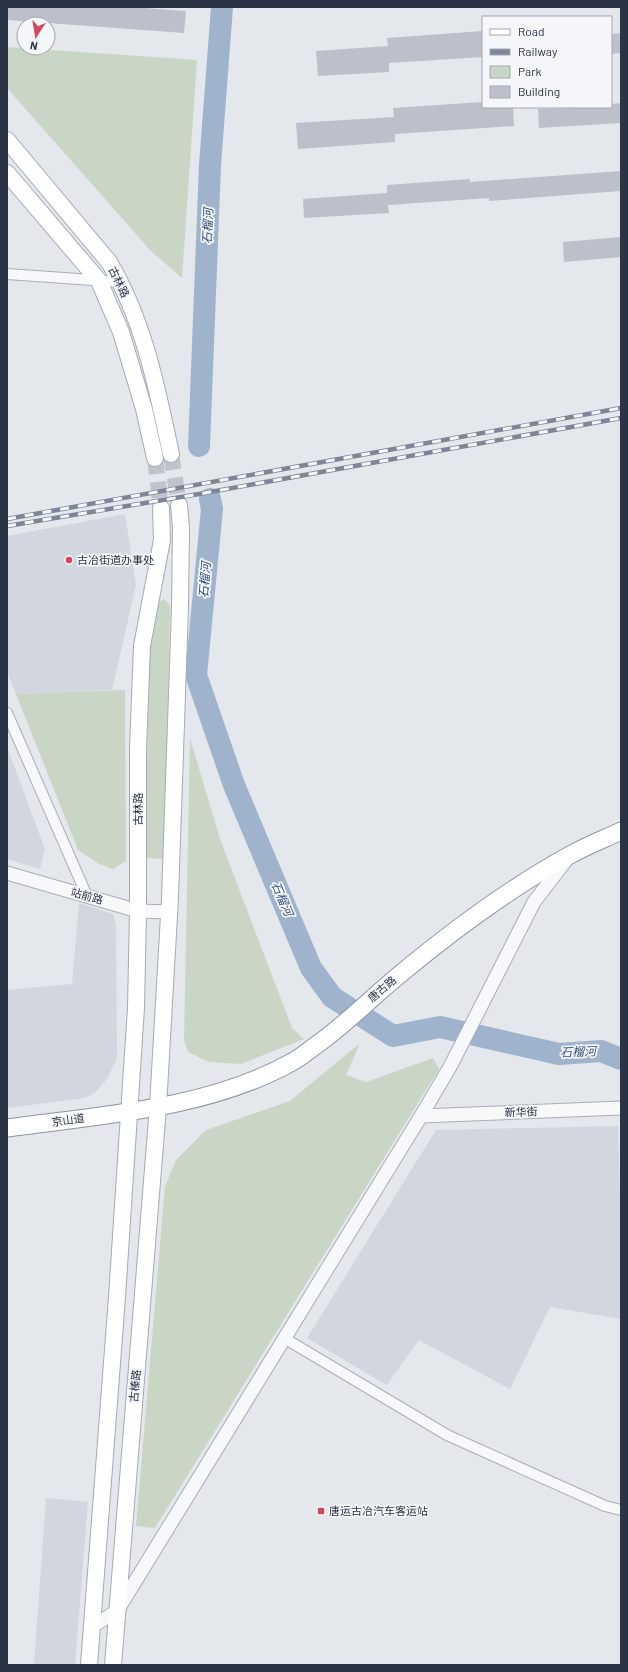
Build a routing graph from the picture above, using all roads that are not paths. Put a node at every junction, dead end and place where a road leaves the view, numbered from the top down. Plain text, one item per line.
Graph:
1 (7, 140) edge
2 (7, 173) edge
3 (7, 274) edge
4 (99, 281) junction
5 (121, 282) junction
6 (171, 454) tunnel mouth
7 (155, 458) tunnel mouth
8 (179, 506) tunnel mouth
9 (161, 508) tunnel mouth
10 (7, 713) edge
11 (621, 831) edge
12 (571, 854) junction
13 (7, 873) edge
14 (87, 896) junction
15 (138, 911) junction
16 (169, 912) junction
17 (158, 1107) junction
18 (621, 1108) edge
19 (128, 1111) junction
20 (421, 1116) junction
21 (7, 1128) edge
22 (284, 1338) junction
23 (621, 1510) edge
24 (117, 1611) junction
25 (93, 1626) junction
26 (89, 1665) edge
27 (113, 1665) edge

1 - 5 main road, 古林路
2 - 4 main road, 古林路
3 - 4 street
4 - 5 street
4 - 7 main road, 古林路
5 - 6 main road, 古林路
8 - 16 main road
9 - 15 main road, 古林路
10 - 14 street
11 - 12 highway, 唐古路
12 - 17 highway, 唐古路
12 - 20 street
13 - 14 street, 站前路
14 - 15 street, 站前路
15 - 16 street, 站前路
15 - 19 main road, 古林路
16 - 17 main road
17 - 19 highway, 唐古路
17 - 24 main road, 古榛路
18 - 20 street, 新华街
19 - 21 highway, 京山道
19 - 25 main road
20 - 22 street
22 - 23 street
22 - 24 street
24 - 25 street
24 - 27 main road, 古榛路
25 - 26 main road

